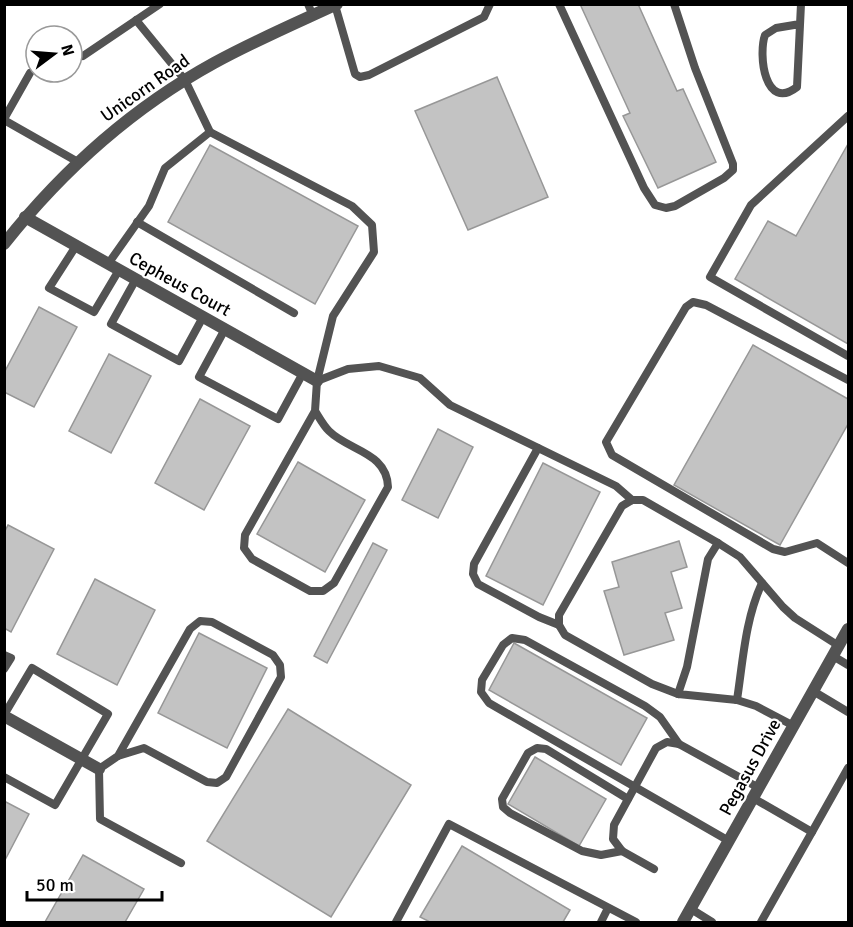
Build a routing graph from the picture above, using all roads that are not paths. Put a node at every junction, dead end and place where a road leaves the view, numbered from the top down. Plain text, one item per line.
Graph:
1 (160, 4) edge
2 (490, 4) edge
3 (559, 4) edge
4 (674, 4) edge
5 (801, 4) edge
6 (336, 5) edge
7 (310, 10) edge
8 (136, 20) junction
9 (800, 24) junction
10 (84, 55) edge
11 (185, 80) junction
12 (24, 84) edge
13 (849, 116) edge
14 (4, 119) edge
15 (210, 132) junction
16 (78, 162) junction
17 (25, 217) junction
18 (137, 222) junction
19 (4, 244) edge
20 (76, 246) junction
21 (113, 267) junction
22 (136, 279) junction
23 (294, 313) dead end
24 (203, 317) junction
25 (225, 329) junction
26 (849, 356) edge
27 (303, 373) junction
28 (849, 380) edge
29 (317, 381) junction
30 (315, 411) junction
31 (538, 448) junction
32 (632, 500) junction
33 (718, 543) junction
34 (849, 563) edge
35 (762, 584) junction
36 (559, 626) junction
37 (849, 628) edge
38 (836, 651) junction
39 (8, 656) edge
40 (849, 665) edge
41 (4, 669) edge
42 (813, 691) junction
43 (678, 694) junction
44 (737, 700) junction
45 (849, 712) edge
46 (4, 716) edge
47 (794, 726) junction
48 (679, 744) junction
49 (118, 756) junction
50 (83, 760) junction
51 (849, 768) edge
52 (99, 769) junction
53 (4, 777) edge
54 (635, 786) junction
55 (756, 793) junction
56 (628, 799) junction
57 (812, 832) junction
58 (729, 841) junction
59 (622, 851) junction
60 (180, 863) dead end
61 (654, 869) dead end
62 (608, 908) junction
63 (691, 909) junction
64 (396, 922) edge
65 (601, 922) edge
66 (636, 922) edge
67 (683, 922) edge
68 (712, 922) edge
69 (761, 922) edge

1 - 8 lane
2 - 6 lane
3 - 4 lane
5 - 9 lane
6 - 7 street, Unicorn Road
7 - 11 street, Unicorn Road
8 - 10 lane
8 - 11 lane
9 - 9 lane
11 - 15 lane
11 - 16 street, Unicorn Road
12 - 14 lane
13 - 26 lane
14 - 16 lane
15 - 18 lane
15 - 29 lane
16 - 17 street, Unicorn Road
17 - 19 street, Unicorn Road
17 - 20 street, Cepheus Court
18 - 21 lane
18 - 23 lane
20 - 21 street, Cepheus Court
20 - 21 lane
21 - 22 street, Cepheus Court
22 - 24 street, Cepheus Court
22 - 24 lane
24 - 25 street, Cepheus Court
25 - 27 street, Cepheus Court
25 - 27 lane
27 - 29 street, Cepheus Court
28 - 34 lane
29 - 30 lane
29 - 31 lane
30 - 30 lane
31 - 32 lane
31 - 36 lane
32 - 33 lane
32 - 36 lane
33 - 35 lane
33 - 43 lane
35 - 38 lane
35 - 44 lane
36 - 43 lane
37 - 38 street, Pegasus Drive
38 - 40 lane
38 - 42 street, Pegasus Drive
39 - 41 lane
42 - 45 lane
42 - 47 street, Pegasus Drive
43 - 44 lane
44 - 47 lane
46 - 50 street
46 - 50 lane
47 - 55 street, Pegasus Drive
48 - 54 lane
48 - 54 lane
48 - 55 lane
49 - 49 lane
49 - 52 lane
50 - 52 street
50 - 53 lane
51 - 57 lane
52 - 60 lane
54 - 56 lane
54 - 58 lane
55 - 57 lane
55 - 58 street, Pegasus Drive
56 - 59 lane
56 - 59 lane
57 - 69 lane
58 - 63 street, Pegasus Drive
59 - 61 lane
62 - 64 lane
62 - 65 lane
62 - 66 lane
63 - 67 street, Pegasus Drive
63 - 68 lane

